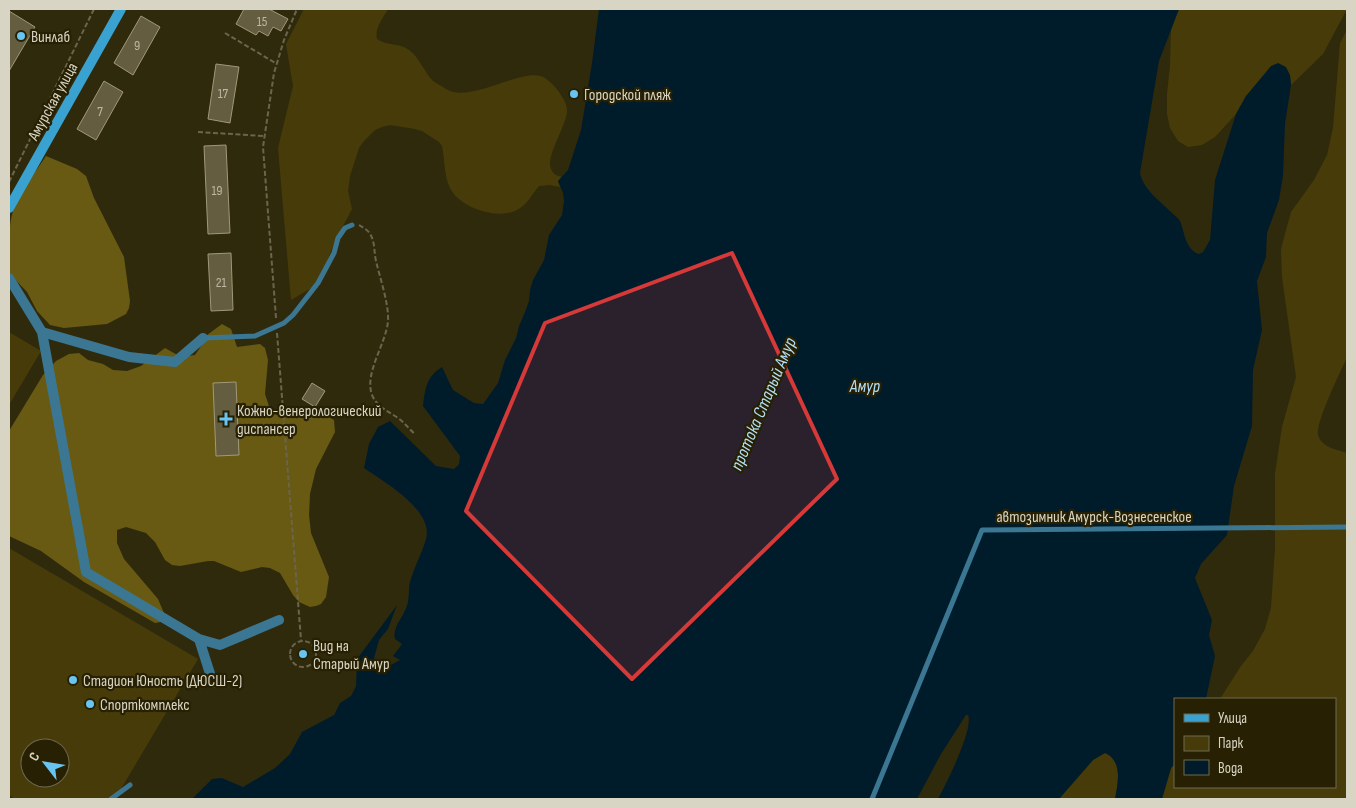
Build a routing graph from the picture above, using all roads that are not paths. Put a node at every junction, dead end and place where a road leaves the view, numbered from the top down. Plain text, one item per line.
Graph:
1 (122, 9) edge
2 (9, 208) edge
3 (352, 225) road end
4 (9, 278) edge
5 (42, 332) junction
6 (203, 338) joint
7 (1347, 527) edge
8 (279, 620) dead end
9 (198, 639) junction
10 (213, 683) dead end
11 (130, 786) dead end
12 (111, 799) edge
13 (872, 799) edge

1 - 2 street, Амурская улица
3 - 6 lane
4 - 5 street
5 - 6 street
5 - 9 street
7 - 13 lane, автозимник Амурск-Вознесенское
8 - 9 street
9 - 10 street
11 - 12 lane

